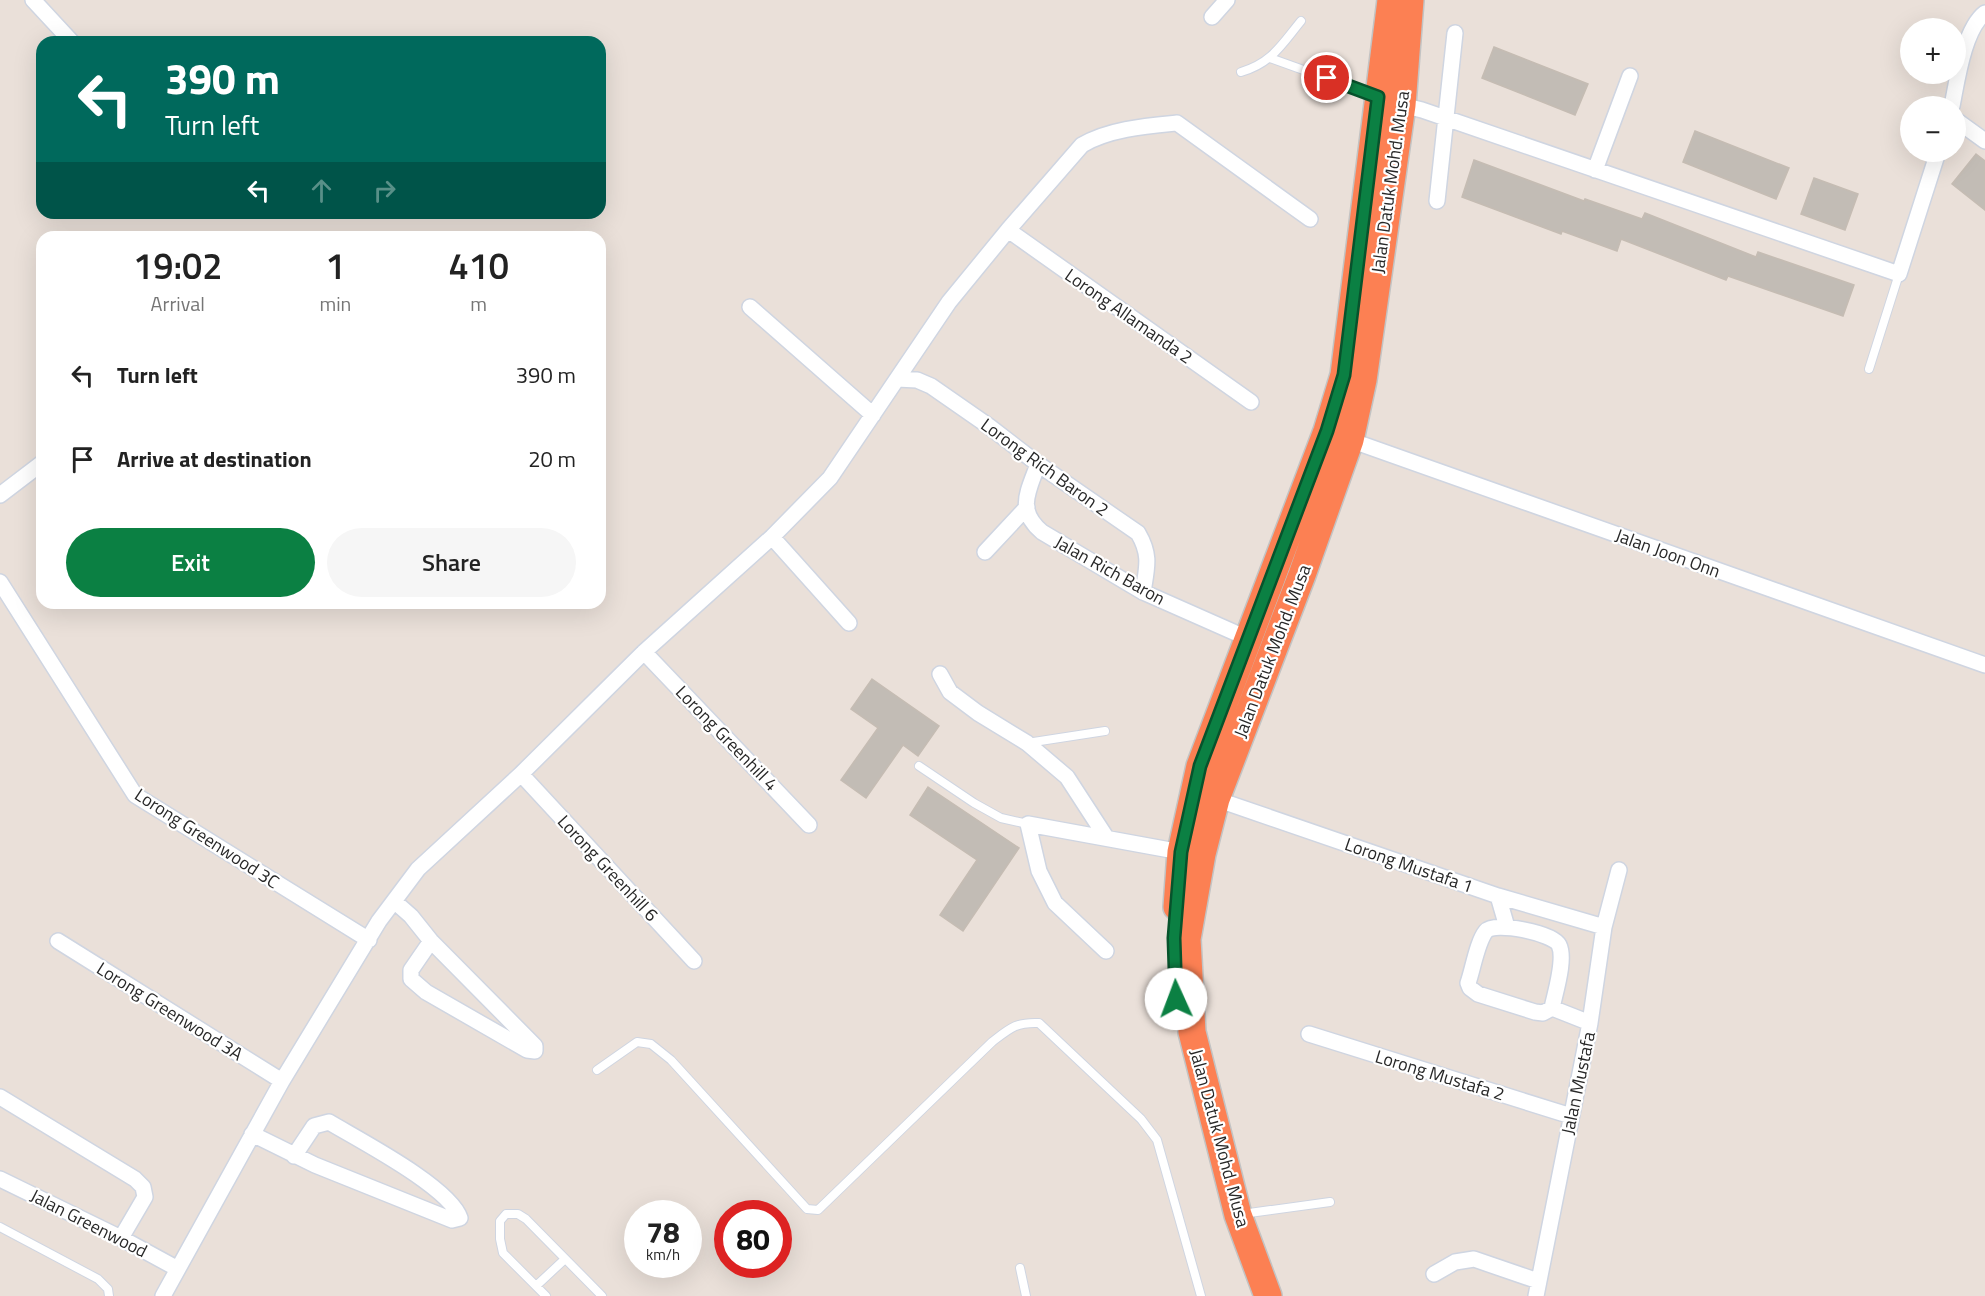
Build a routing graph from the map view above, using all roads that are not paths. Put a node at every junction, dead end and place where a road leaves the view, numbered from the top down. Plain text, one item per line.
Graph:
1 (33, 0) edge
2 (1227, 0) edge
3 (1394, 1) edge
4 (1985, 13) edge
5 (1212, 16) dead end
6 (1301, 21) dead end
7 (1455, 33) dead end
8 (66, 36) edge
9 (1270, 58) junction
10 (1241, 72) dead end
11 (1629, 76) dead end
12 (1954, 96) edge
13 (1390, 101) junction
14 (1444, 118) junction
15 (1966, 127) edge
16 (1985, 141) edge
17 (1935, 162) edge
18 (1595, 170) junction
19 (1437, 201) dead end
20 (1310, 219) dead end
21 (1008, 230) junction
22 (1899, 274) junction
23 (750, 307) dead end
24 (1869, 369) dead end
25 (897, 380) junction
26 (1251, 402) dead end
27 (873, 415) junction
28 (1350, 440) junction
29 (1038, 464) junction
30 (36, 468) edge
31 (0, 495) edge
32 (1027, 507) junction
33 (772, 537) junction
34 (985, 552) dead end
35 (0, 582) edge
36 (1143, 592) junction
37 (849, 623) dead end
38 (1281, 627) junction
39 (1247, 638) junction
40 (644, 652) junction
41 (1985, 665) edge
42 (940, 674) dead end
43 (1106, 731) dead end
44 (1027, 743) junction
45 (919, 766) dead end
46 (521, 774) junction
47 (1216, 799) junction
48 (1028, 824) junction
49 (809, 825) dead end
50 (1106, 837) junction
51 (1181, 852) junction
52 (1619, 870) dead end
53 (1498, 896) junction
54 (394, 901) junction
55 (1507, 927) junction
56 (1604, 927) junction
57 (369, 940) junction
58 (58, 941) dead end
59 (430, 941) junction
60 (1106, 951) dead end
61 (694, 961) dead end
62 (1552, 1008) junction
63 (1590, 1023) junction
64 (1309, 1034) dead end
65 (597, 1070) dead end
66 (282, 1081) junction
67 (0, 1097) edge
68 (1571, 1116) junction
69 (252, 1134) junction
70 (294, 1156) junction
71 (0, 1179) edge
72 (1330, 1202) dead end
73 (1238, 1215) junction
74 (0, 1227) edge
75 (121, 1238) junction
76 (565, 1259) junction
77 (1020, 1268) dead end
78 (178, 1269) junction
79 (1434, 1274) dead end
80 (536, 1286) junction
81 (1537, 1289) edge
82 (109, 1296) edge
83 (163, 1296) edge
84 (546, 1296) edge
85 (602, 1296) edge
86 (1026, 1296) edge
87 (1201, 1296) edge
88 (1248, 1296) edge
89 (1268, 1296) edge

1 - 8 street
2 - 5 street
3 - 13 highway, Jalan Datuk Mohd. Musa
4 - 12 street
6 - 9 lane
7 - 14 street
9 - 10 lane
9 - 13 lane
11 - 18 street
13 - 14 street
13 - 28 highway, Jalan Datuk Mohd. Musa
13 - 39 highway, Jalan Datuk Mohd. Musa
14 - 18 street
14 - 19 street
15 - 16 street
17 - 22 street
18 - 22 street
20 - 21 street
21 - 25 street
21 - 26 street, Lorong Allamanda 2
22 - 24 lane
23 - 27 street
25 - 27 street
25 - 29 street, Lorong Rich Baron 2
27 - 33 street
28 - 38 highway, Jalan Datuk Mohd. Musa
28 - 41 street, Jalan Joon Onn
29 - 32 street
29 - 36 street, Lorong Rich Baron 2
30 - 31 street
32 - 34 street
32 - 36 street, Jalan Rich Baron
33 - 37 street
33 - 40 street
35 - 57 street, Lorong Greenwood 3C
36 - 39 street, Jalan Rich Baron
38 - 39 highway
38 - 47 highway, Jalan Datuk Mohd. Musa
39 - 51 highway, Jalan Datuk Mohd. Musa
40 - 46 street
40 - 49 street, Lorong Greenhill 4
42 - 44 street
43 - 44 lane
44 - 50 street
45 - 48 lane
46 - 54 street
46 - 61 street, Lorong Greenhill 6
47 - 53 street, Lorong Mustafa 1
47 - 73 highway, Jalan Datuk Mohd. Musa
48 - 50 street
48 - 60 street
50 - 51 street
51 - 88 highway, Jalan Datuk Mohd. Musa
52 - 56 street, Jalan Mustafa
53 - 55 street
53 - 56 street, Lorong Mustafa 1
54 - 57 street
54 - 59 street
55 - 62 street
55 - 62 street
56 - 63 street, Jalan Mustafa
57 - 66 street
58 - 66 street, Lorong Greenwood 3A
59 - 59 street
62 - 63 street
63 - 68 street, Jalan Mustafa
64 - 68 street, Lorong Mustafa 2
65 - 87 lane
66 - 69 street
67 - 75 street
68 - 81 street, Jalan Mustafa
69 - 70 street
69 - 78 street
70 - 70 street
71 - 75 street, Jalan Greenwood
72 - 73 lane
73 - 89 highway, Jalan Datuk Mohd. Musa
74 - 82 lane
75 - 78 street, Jalan Greenwood
76 - 80 lane
76 - 80 lane
76 - 85 lane
77 - 86 lane
78 - 83 street
79 - 81 street
80 - 84 lane

